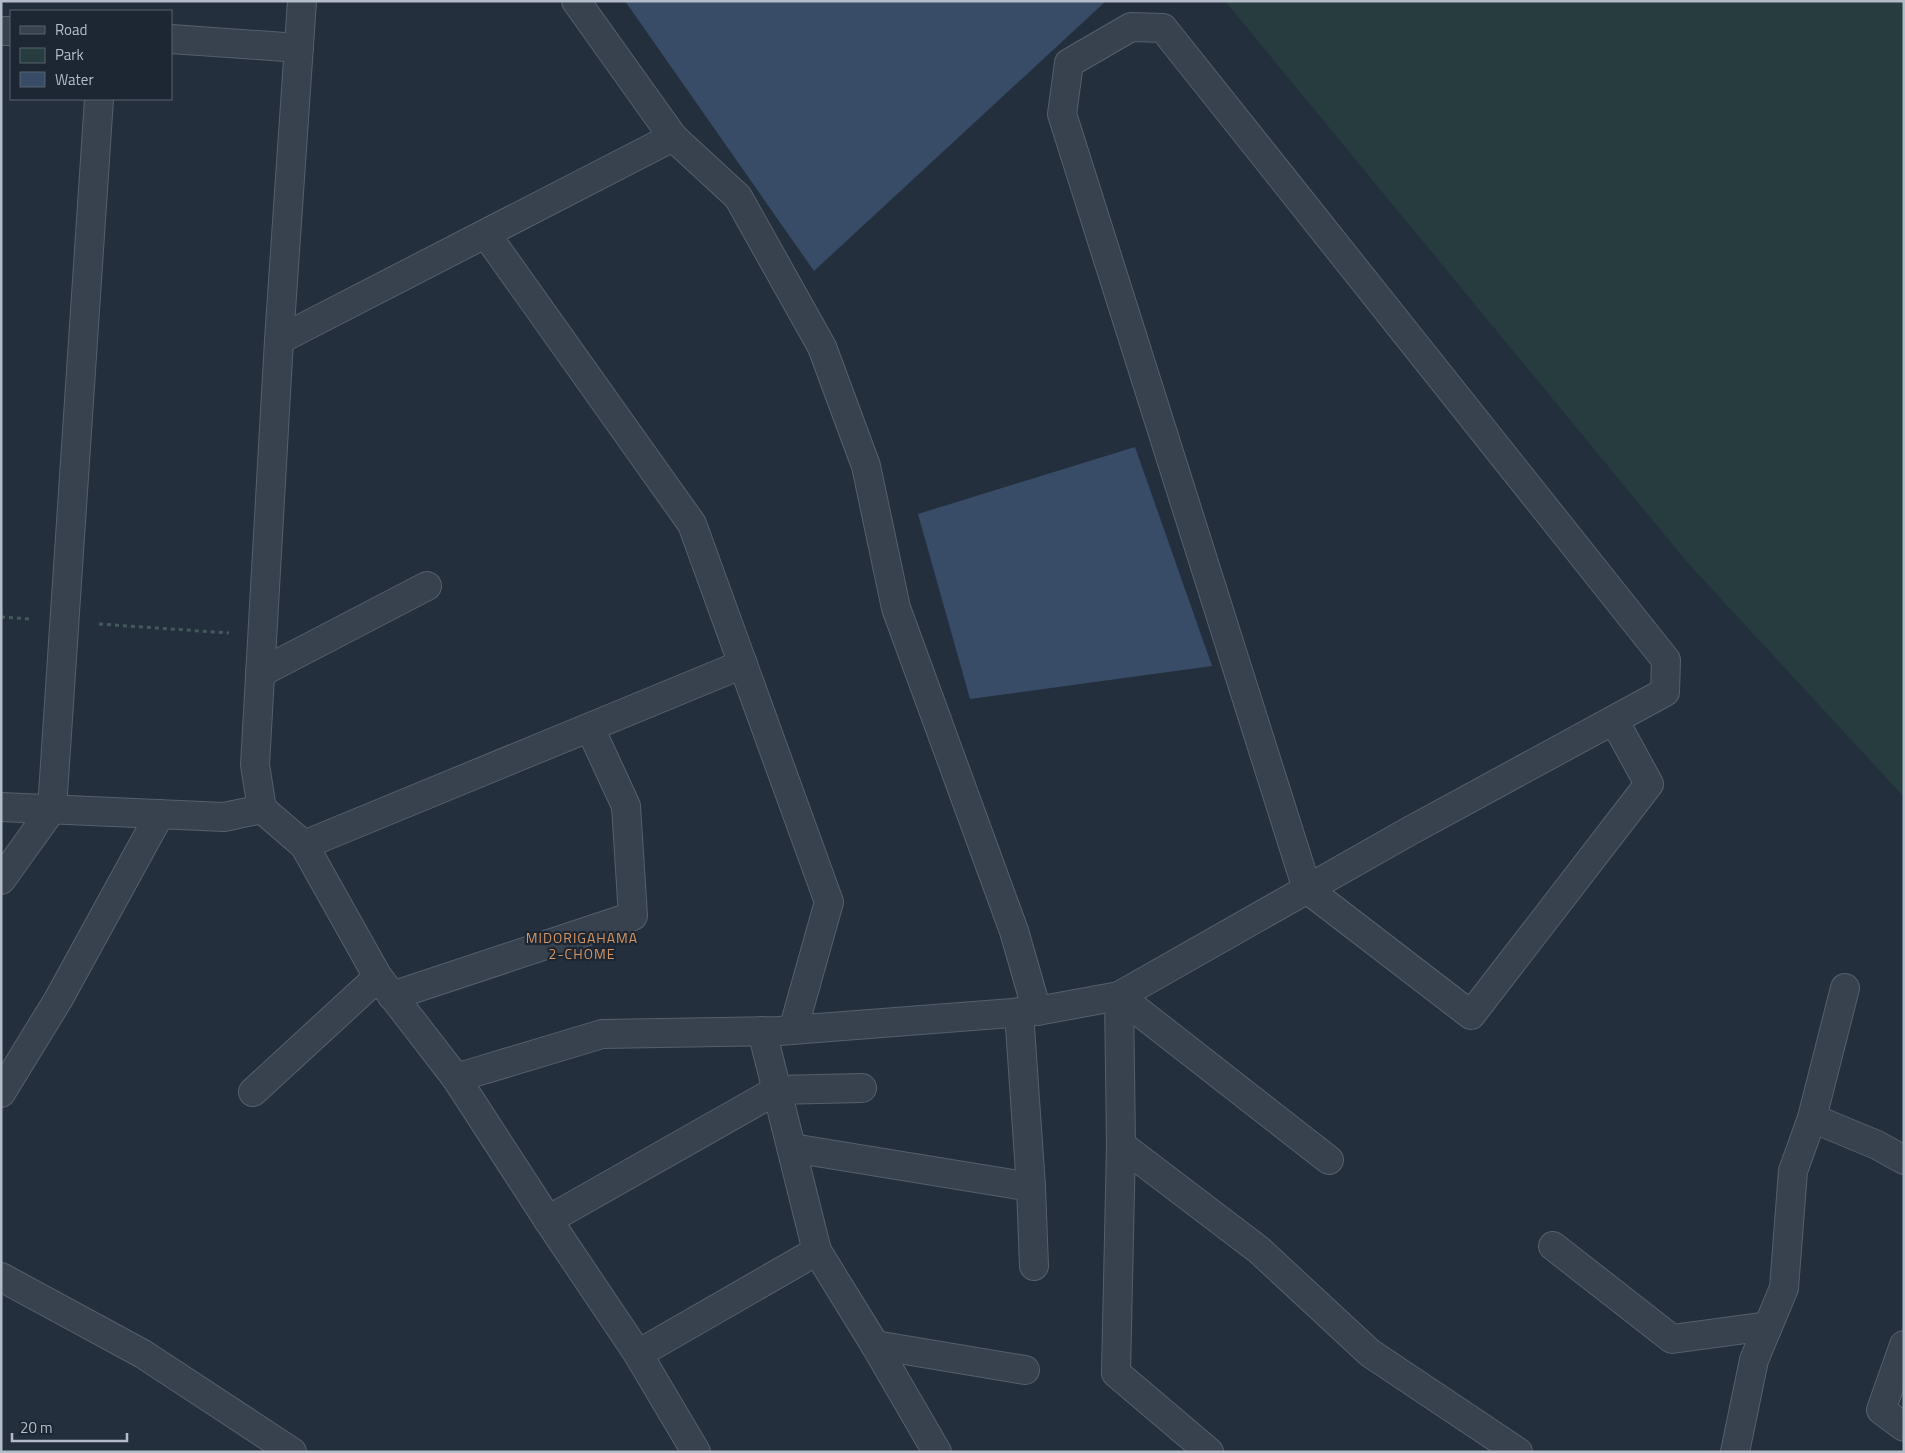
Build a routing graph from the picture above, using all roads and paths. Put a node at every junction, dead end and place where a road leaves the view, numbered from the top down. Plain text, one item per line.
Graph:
1 (302, 1) edge
2 (576, 1) edge
3 (172, 38) edge
4 (299, 48) junction
5 (99, 100) edge
6 (673, 137) junction
7 (486, 234) junction
8 (279, 340) junction
9 (427, 586) dead end
10 (1, 617) edge
11 (65, 621) junction
12 (262, 636) junction
13 (743, 664) junction
14 (260, 673) junction
15 (1614, 720) junction
16 (590, 728) junction
17 (1, 807) edge
18 (52, 809) junction
19 (262, 810) junction
20 (160, 814) junction
21 (304, 846) junction
22 (1, 880) edge
23 (1307, 889) junction
24 (385, 987) junction
25 (1845, 988) dead end
26 (1120, 996) junction
27 (1028, 1012) junction
28 (793, 1030) junction
29 (762, 1031) junction
30 (456, 1078) junction
31 (862, 1088) dead end
32 (777, 1090) junction
33 (253, 1092) dead end
34 (1, 1093) edge
35 (1812, 1118) junction
36 (1121, 1145) junction
37 (792, 1148) junction
38 (1329, 1160) dead end
39 (1904, 1160) edge
40 (1031, 1187) junction
41 (548, 1220) junction
42 (1553, 1246) dead end
43 (817, 1251) junction
44 (1034, 1266) dead end
45 (1, 1277) edge
46 (1768, 1326) junction
47 (875, 1345) junction
48 (1904, 1345) edge
49 (638, 1354) junction
50 (1025, 1370) dead end
51 (1904, 1427) edge
52 (292, 1452) edge
53 (696, 1452) edge
54 (937, 1452) edge
55 (1209, 1452) edge
56 (1518, 1452) edge
57 (1735, 1452) edge

1 - 4 street
2 - 6 street
3 - 4 street
4 - 8 street
5 - 11 street
6 - 7 street
6 - 27 street
7 - 8 street
7 - 13 street
8 - 12 street
9 - 14 street
10 - 11 path
11 - 12 path
11 - 18 street
12 - 14 street
13 - 16 street
13 - 28 street
14 - 19 street
15 - 23 street
15 - 23 street
15 - 23 street
16 - 21 street
16 - 24 street
17 - 18 street
18 - 20 street
18 - 22 street
19 - 20 street
19 - 21 street
20 - 34 street
21 - 24 street
23 - 26 street
24 - 30 street
24 - 33 street
25 - 35 street
26 - 27 street
26 - 36 street
26 - 38 street
27 - 28 street
27 - 40 street
28 - 29 street
29 - 30 street
29 - 32 street
30 - 41 street
31 - 32 street
32 - 37 street
32 - 41 street
35 - 39 street
35 - 46 street
36 - 55 street
36 - 56 street
37 - 40 street
37 - 43 street
40 - 44 street
41 - 49 street
42 - 46 street
43 - 47 street
43 - 49 street
45 - 52 street
46 - 57 street
47 - 50 street
47 - 54 street
48 - 51 street
49 - 53 street

